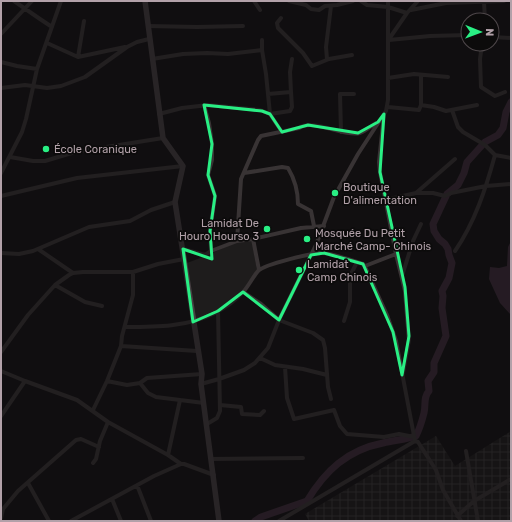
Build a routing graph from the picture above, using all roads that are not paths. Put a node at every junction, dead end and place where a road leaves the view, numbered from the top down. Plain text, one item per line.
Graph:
1 (14, 1) edge
2 (32, 1) edge
3 (61, 1) edge
4 (145, 1) edge
5 (254, 1) edge
6 (289, 1) edge
7 (353, 1) edge
8 (361, 1) edge
9 (388, 1) edge
10 (418, 1) edge
11 (504, 1) edge
12 (482, 2) edge
13 (331, 6) junction
14 (388, 7) junction
15 (25, 9) junction
16 (260, 10) dead end
17 (409, 11) junction
18 (484, 12) edge
19 (281, 18) dead end
20 (84, 21) dead end
21 (148, 26) junction
22 (243, 26) dead end
23 (52, 27) junction
24 (1, 34) edge
25 (460, 35) edge
26 (500, 37) edge
27 (511, 38) edge
28 (150, 39) junction
29 (262, 40) dead end
30 (389, 40) junction
31 (47, 43) junction
32 (127, 46) junction
33 (262, 50) junction
34 (481, 52) edge
35 (352, 55) dead end
36 (78, 57) junction
37 (152, 58) junction
38 (292, 58) dead end
39 (326, 59) junction
40 (1, 62) edge
41 (37, 69) junction
42 (420, 75) junction
43 (448, 77) dead end
44 (388, 78) junction
45 (33, 86) junction
46 (1, 88) edge
47 (290, 92) junction
48 (505, 92) dead end
49 (268, 94) junction
50 (354, 94) dead end
51 (204, 105) junction
52 (421, 105) junction
53 (478, 105) dead end
54 (388, 107) junction
55 (452, 110) junction
56 (159, 114) junction
57 (270, 114) junction
58 (384, 114) junction
59 (378, 122) junction
60 (282, 132) junction
61 (340, 132) junction
62 (163, 138) junction
63 (495, 155) junction
64 (10, 157) junction
65 (454, 158) dead end
66 (511, 158) edge
67 (183, 166) junction
68 (244, 173) junction
69 (1, 174) edge
70 (511, 184) edge
71 (486, 186) junction
72 (416, 193) junction
73 (1, 196) edge
74 (385, 200) junction
75 (175, 202) junction
76 (421, 224) dead end
77 (314, 226) junction
78 (324, 226) junction
79 (237, 240) junction
80 (253, 240) junction
81 (38, 249) junction
82 (183, 249) junction
83 (211, 251) junction
84 (455, 251) dead end
85 (1, 254) edge
86 (396, 254) junction
87 (311, 255) junction
88 (184, 259) junction
89 (357, 262) junction
90 (365, 266) junction
91 (259, 270) junction
92 (133, 272) junction
93 (73, 273) junction
94 (402, 276) junction
95 (56, 285) junction
96 (243, 292) junction
97 (102, 306) dead end
98 (218, 311) junction
99 (279, 320) junction
100 (344, 321) dead end
101 (193, 322) junction
102 (125, 327) junction
103 (121, 346) junction
104 (197, 351) junction
105 (1, 352) edge
106 (260, 358) junction
107 (284, 367) junction
108 (1, 371) edge
109 (202, 374) junction
110 (327, 375) junction
111 (402, 375) junction
112 (219, 380) junction
113 (25, 381) junction
114 (107, 381) junction
115 (140, 383) junction
116 (202, 384) junction
117 (331, 399) dead end
118 (180, 400) junction
119 (204, 403) junction
120 (220, 405) junction
121 (93, 410) junction
122 (264, 411) dead end
123 (1, 416) edge
124 (108, 422) junction
125 (207, 424) junction
126 (415, 439) junction
127 (99, 447) junction
128 (466, 451) dead end
129 (168, 455) junction
130 (303, 458) dead end
131 (211, 459) junction
132 (93, 463) dead end
133 (181, 464) junction
134 (214, 475) junction
135 (511, 479) edge
136 (28, 483) junction
137 (137, 485) junction
138 (112, 499) junction
139 (474, 501) junction
140 (457, 516) junction
141 (1, 518) edge
142 (49, 521) edge
143 (71, 521) edge
144 (121, 521) edge
145 (151, 521) edge
146 (219, 521) edge
147 (279, 521) edge
148 (461, 521) edge
149 (478, 521) edge

1 - 15 street
2 - 15 street
3 - 23 street
4 - 21 main road
5 - 16 street
6 - 13 street
7 - 13 street
8 - 14 street
9 - 14 street
10 - 17 street
11 - 12 street
12 - 17 street
12 - 18 street
13 - 39 street
14 - 17 street
14 - 30 street
15 - 23 street
15 - 24 street
17 - 30 street
19 - 39 street
20 - 36 street
21 - 22 street
21 - 28 main road
23 - 31 street
25 - 30 street
26 - 27 street
28 - 32 street
28 - 37 main road
29 - 33 street
30 - 44 street
31 - 36 street
31 - 41 street
32 - 36 street
32 - 45 street
33 - 37 street
33 - 49 street
34 - 48 street
35 - 39 street
37 - 56 main road
38 - 47 street
40 - 41 street
41 - 45 street
42 - 43 street
42 - 44 street
42 - 52 street
44 - 54 street
45 - 46 street
45 - 64 street
47 - 49 street
47 - 57 street
49 - 57 street
50 - 61 street
51 - 56 street
51 - 57 street
51 - 83 street
52 - 54 street
52 - 55 street
53 - 55 street
54 - 58 street
55 - 63 street
56 - 62 main road
57 - 60 street
58 - 59 street
58 - 74 street
59 - 61 street
59 - 78 street
60 - 61 street
60 - 68 street
62 - 64 street
62 - 67 main road
63 - 66 street
63 - 71 street
64 - 69 street
65 - 72 street
67 - 73 street
67 - 75 main road
68 - 77 street
68 - 79 street
70 - 71 street
71 - 72 street
71 - 84 street
72 - 74 street
74 - 86 street
75 - 81 street
75 - 82 main road
76 - 94 street
77 - 78 street
77 - 80 street
78 - 87 street
79 - 80 street
79 - 83 street
80 - 91 street
81 - 85 street
81 - 93 street
82 - 83 street
82 - 88 main road
86 - 90 street
86 - 94 street
87 - 89 street
87 - 91 street
87 - 99 street
88 - 92 street
88 - 101 main road
89 - 90 street
89 - 100 street
90 - 111 street
91 - 96 street
92 - 93 street
92 - 102 street
93 - 95 street
94 - 111 street
95 - 97 street
95 - 105 street
96 - 98 street
96 - 99 street
98 - 101 street
98 - 112 street
99 - 106 street
99 - 110 street
101 - 102 street
101 - 104 main road
102 - 103 street
103 - 104 street
103 - 114 street
104 - 109 main road
106 - 107 street
106 - 112 street
107 - 110 street
107 - 126 street
108 - 113 street
109 - 115 street
109 - 116 main road
110 - 117 street
111 - 126 street
112 - 116 street
112 - 120 street
113 - 121 street
113 - 123 street
114 - 115 street
114 - 121 street
115 - 118 street
116 - 119 main road
118 - 119 street
118 - 129 street
119 - 125 main road
120 - 122 street
120 - 125 street
121 - 124 street
124 - 127 street
124 - 129 street
125 - 131 main road
126 - 140 street
126 - 147 street
127 - 132 street
127 - 136 street
128 - 139 street
129 - 133 street
130 - 131 street
131 - 134 main road
133 - 134 street
133 - 137 street
134 - 146 main road
135 - 139 street
136 - 141 street
136 - 142 street
137 - 138 street
137 - 145 street
138 - 143 street
138 - 144 street
139 - 140 street
139 - 149 street
140 - 148 street

